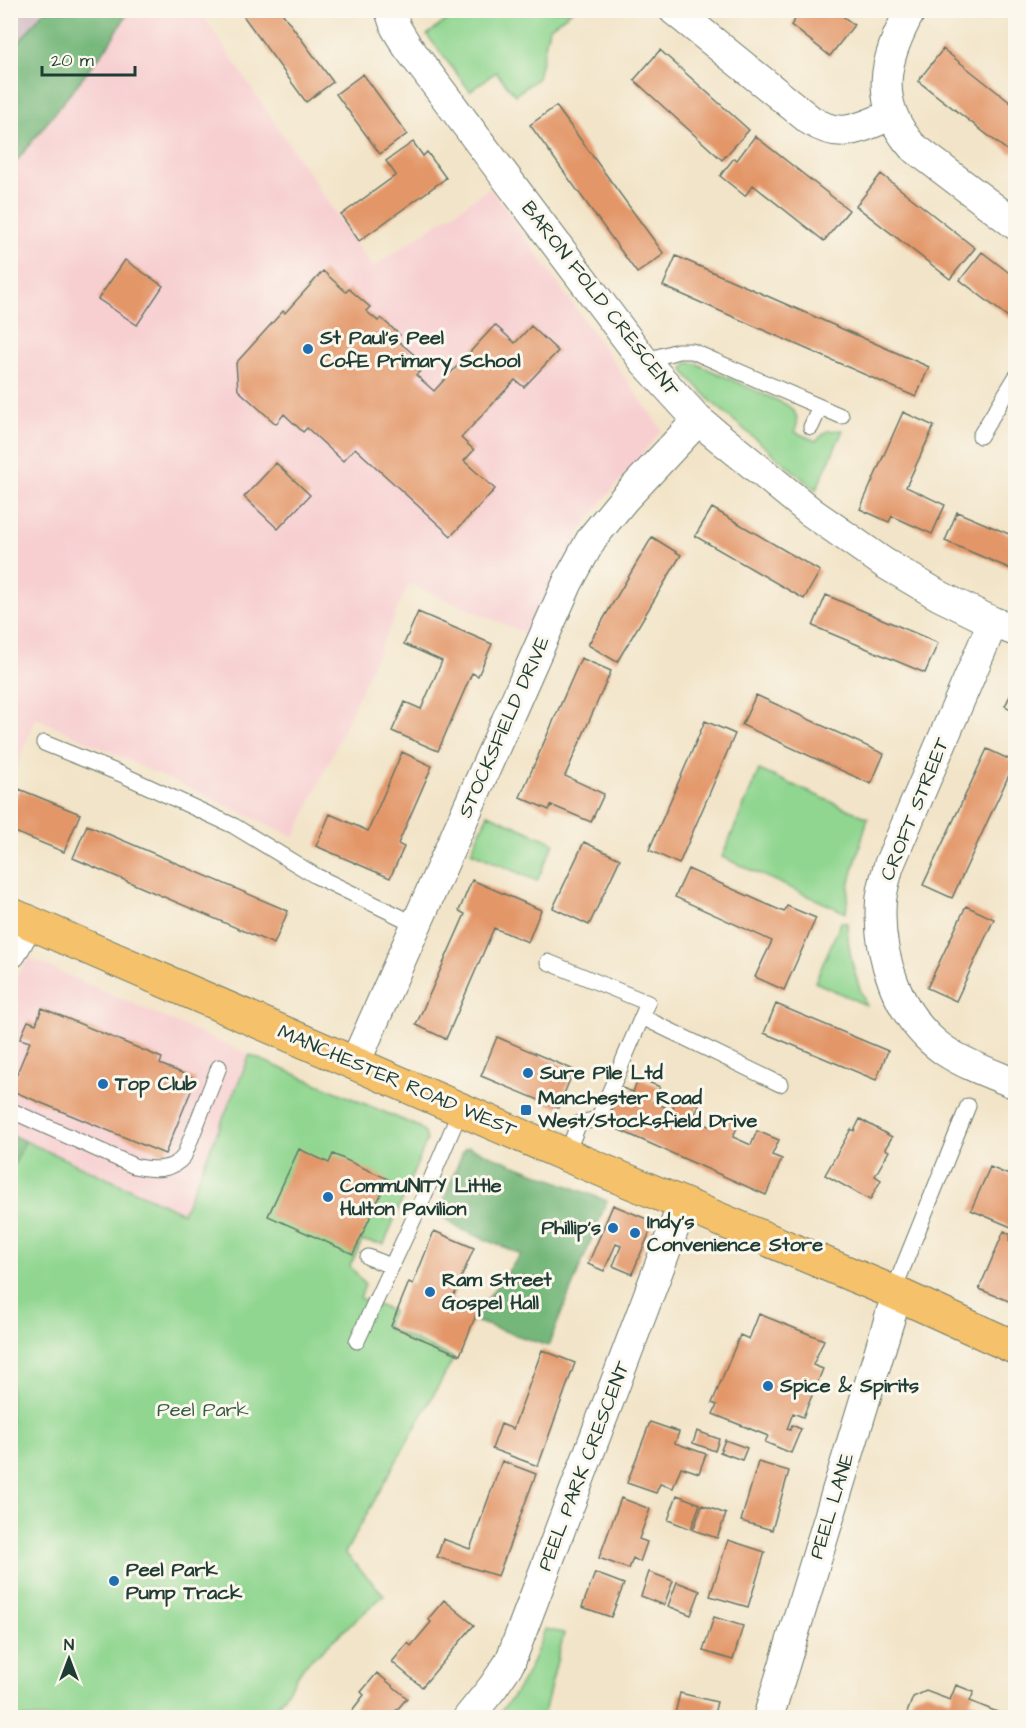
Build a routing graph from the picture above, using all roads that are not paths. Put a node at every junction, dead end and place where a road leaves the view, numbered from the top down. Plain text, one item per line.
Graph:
1 (390, 10) edge
2 (674, 10) edge
3 (911, 10) edge
4 (892, 115) junction
5 (1016, 225) edge
6 (644, 362) junction
7 (1016, 377) edge
8 (820, 407) junction
9 (841, 416) dead end
10 (698, 420) junction
11 (811, 426) dead end
12 (980, 436) dead end
13 (1004, 626) edge
14 (44, 743) dead end
15 (19, 917) edge
16 (417, 925) junction
17 (10, 952) edge
18 (548, 962) dead end
19 (642, 1017) junction
20 (355, 1064) junction
21 (219, 1067) dead end
22 (780, 1084) dead end
23 (1016, 1084) edge
24 (968, 1106) dead end
25 (461, 1109) junction
26 (10, 1110) edge
27 (566, 1155) junction
28 (683, 1204) junction
29 (368, 1257) dead end
30 (392, 1266) junction
31 (895, 1293) junction
32 (357, 1341) dead end
33 (1016, 1348) edge
34 (468, 1718) edge
35 (768, 1718) edge

1 - 6 street, BARON FOLD CRESCENT
2 - 4 street
3 - 4 street
4 - 5 street
6 - 8 lane
6 - 10 street, BARON FOLD CRESCENT
7 - 12 lane
8 - 9 lane
8 - 11 lane
10 - 13 street, BARON FOLD CRESCENT
10 - 16 street, STOCKSFIELD DRIVE
13 - 23 street, CROFT STREET
14 - 16 lane
15 - 17 street
15 - 20 main road, MANCHESTER ROAD WEST
16 - 20 street, STOCKSFIELD DRIVE
18 - 19 lane
19 - 22 lane
19 - 27 lane
20 - 25 main road, MANCHESTER ROAD WEST
21 - 26 lane
24 - 31 lane
25 - 27 main road, MANCHESTER ROAD WEST
25 - 30 lane
27 - 28 main road, MANCHESTER ROAD WEST
28 - 31 main road, MANCHESTER ROAD WEST
28 - 34 street, PEEL PARK CRESCENT
29 - 30 lane
30 - 32 lane
31 - 33 main road, MANCHESTER ROAD WEST
31 - 35 street, PEEL LANE

